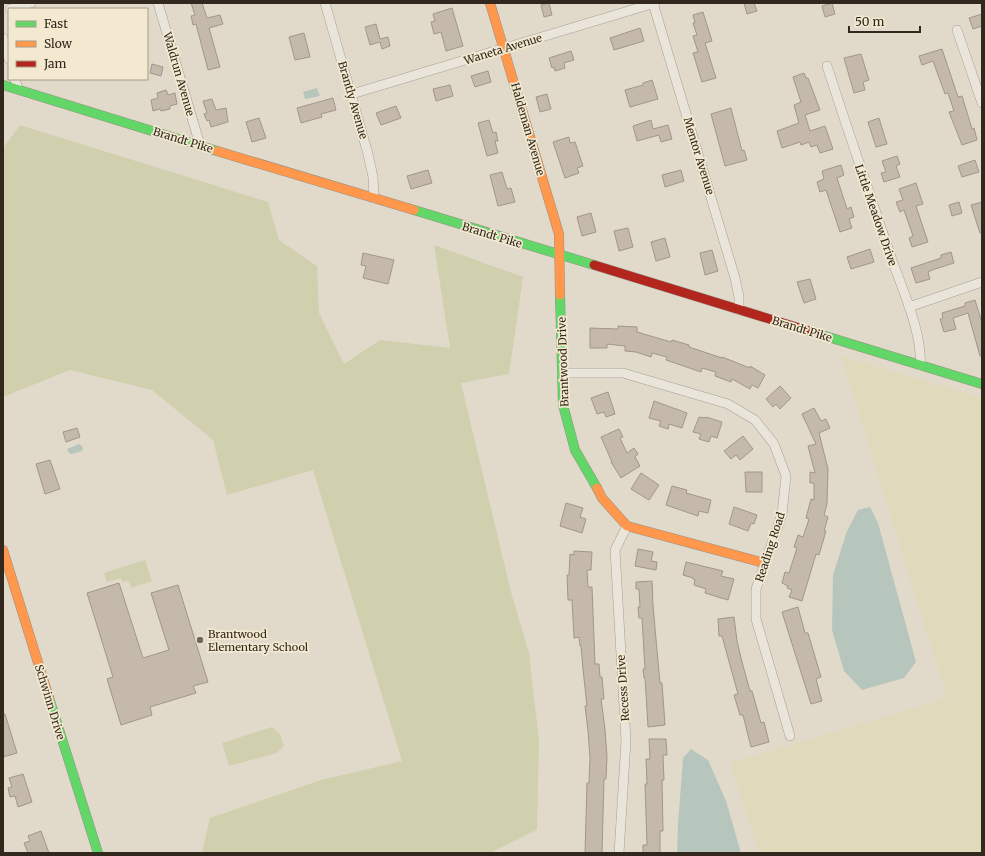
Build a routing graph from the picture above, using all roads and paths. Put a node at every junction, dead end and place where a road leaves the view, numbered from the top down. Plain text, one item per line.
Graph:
1 (30, 3) edge
2 (158, 3) edge
3 (325, 3) edge
4 (490, 3) edge
5 (654, 3) edge
6 (12, 8) edge
7 (957, 30) dead end
8 (3, 38) edge
9 (504, 49) junction
10 (8, 56) edge
11 (827, 66) dead end
12 (15, 80) edge
13 (3, 85) edge
14 (18, 89) junction
15 (352, 94) junction
16 (982, 103) edge
17 (200, 145) junction
18 (374, 198) junction
19 (560, 255) junction
20 (982, 282) edge
21 (909, 306) junction
22 (739, 310) junction
23 (920, 365) junction
24 (562, 373) junction
25 (982, 384) edge
26 (627, 526) junction
27 (3, 550) edge
28 (764, 563) junction
29 (790, 736) dead end
30 (98, 853) edge
31 (619, 853) edge

1 - 6 street
2 - 17 street, Waldrun Avenue
3 - 15 street, Brantly Avenue
4 - 9 main road, Haldeman Avenue
5 - 9 street, Waneta Avenue
5 - 22 street, Mentor Avenue
7 - 16 street
8 - 10 street
9 - 15 street, Waneta Avenue
9 - 19 main road, Haldeman Avenue
11 - 21 street, Little Meadow Drive
12 - 14 street
13 - 14 main road, Brandt Pike
14 - 17 main road, Brandt Pike
15 - 18 street, Brantly Avenue
17 - 18 main road, Brandt Pike
18 - 19 main road, Brandt Pike
19 - 22 main road, Brandt Pike
19 - 24 main road, Brantwood Drive
20 - 21 street
21 - 23 street, Little Meadow Drive
22 - 23 main road, Brandt Pike
23 - 25 main road, Brandt Pike
24 - 26 main road, Brantwood Drive
24 - 28 street, Reading Road
26 - 28 main road
26 - 31 street, Recess Drive
27 - 30 main road, Schwinn Drive
28 - 29 street, Reading Road

